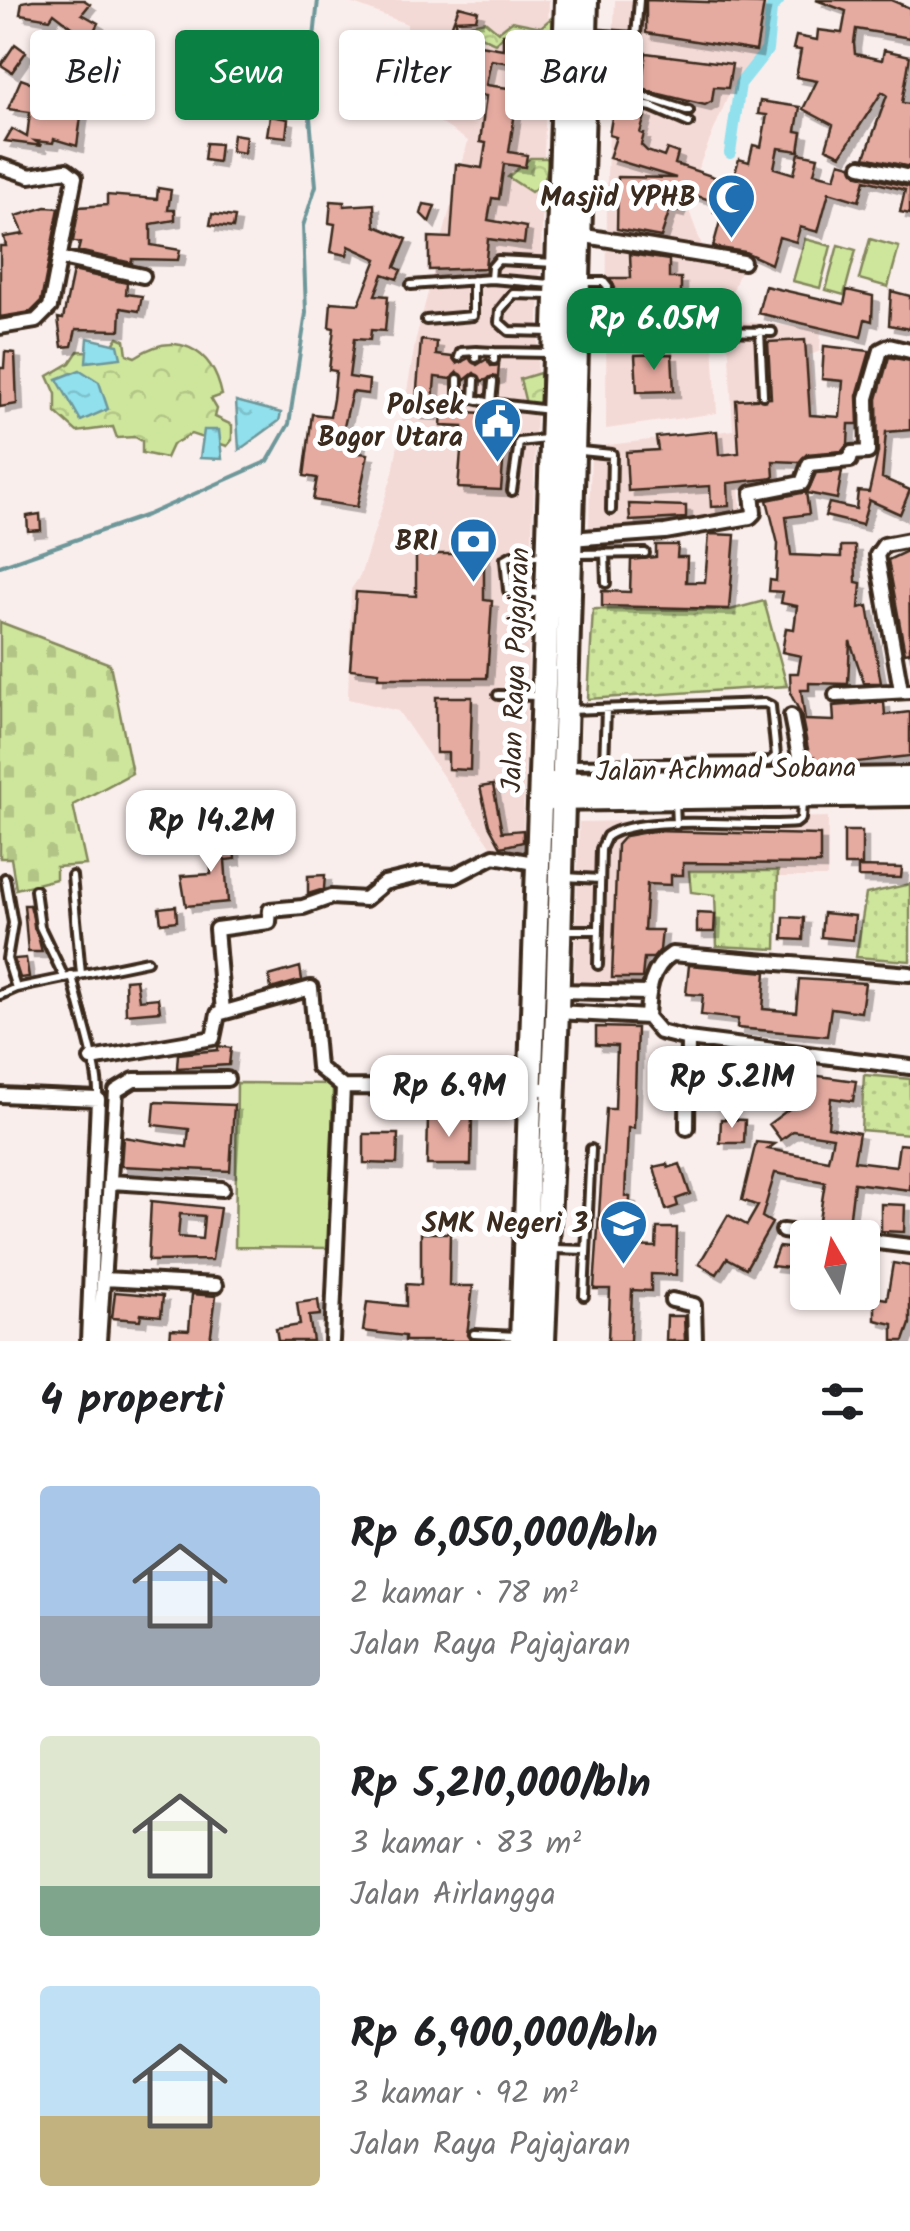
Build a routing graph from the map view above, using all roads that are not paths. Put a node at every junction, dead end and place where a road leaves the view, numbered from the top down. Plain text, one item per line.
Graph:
1 (568, 0) edge
2 (586, 0) edge
3 (639, 0) edge
4 (584, 30) edge
5 (637, 30) edge
6 (643, 96) edge
7 (643, 104) edge
8 (689, 111) dead end
9 (581, 120) edge
10 (689, 123) dead end
11 (0, 166) edge
12 (860, 166) dead end
13 (910, 177) edge
14 (579, 235) junction
15 (61, 258) junction
16 (743, 262) dead end
17 (142, 276) dead end
18 (491, 279) junction
19 (473, 280) junction
20 (562, 281) junction
21 (411, 286) dead end
22 (426, 320) dead end
23 (0, 326) edge
24 (566, 332) junction
25 (760, 332) junction
26 (772, 332) dead end
27 (910, 351) edge
28 (459, 357) dead end
29 (458, 379) dead end
30 (475, 380) dead end
31 (492, 382) dead end
32 (763, 395) dead end
33 (474, 399) junction
34 (491, 403) junction
35 (556, 410) junction
36 (567, 443) junction
37 (512, 491) dead end
38 (611, 510) dead end
39 (910, 540) edge
40 (564, 550) junction
41 (645, 553) dead end
42 (605, 554) junction
43 (606, 583) dead end
44 (549, 594) junction
45 (906, 691) edge
46 (498, 695) dead end
47 (836, 695) dead end
48 (555, 704) junction
49 (606, 710) junction
50 (791, 716) dead end
51 (604, 764) junction
52 (910, 778) edge
53 (554, 786) junction
54 (791, 791) junction
55 (910, 794) edge
56 (675, 801) junction
57 (676, 825) junction
58 (550, 870) junction
59 (72, 876) dead end
60 (6, 878) dead end
61 (600, 879) junction
62 (35, 890) dead end
63 (559, 930) junction
64 (598, 930) junction
65 (147, 961) dead end
66 (598, 965) dead end
67 (910, 974) edge
68 (72, 975) junction
69 (16, 988) junction
70 (598, 992) junction
71 (648, 993) junction
72 (0, 996) edge
73 (558, 1001) junction
74 (223, 1012) junction
75 (600, 1014) junction
76 (647, 1017) junction
77 (688, 1039) junction
78 (91, 1059) junction
79 (910, 1067) edge
80 (226, 1079) dead end
81 (342, 1087) junction
82 (544, 1089) junction
83 (0, 1095) edge
84 (98, 1100) junction
85 (688, 1128) dead end
86 (591, 1149) dead end
87 (111, 1182) junction
88 (222, 1189) dead end
89 (782, 1231) dead end
90 (790, 1232) edge
91 (880, 1242) edge
92 (910, 1246) edge
93 (548, 1249) junction
94 (586, 1250) junction
95 (104, 1279) junction
96 (216, 1285) dead end
97 (584, 1296) dead end
98 (672, 1300) dead end
99 (479, 1336) edge
100 (529, 1339) edge
101 (88, 1341) edge
102 (98, 1341) edge
103 (332, 1341) edge
104 (695, 1341) edge

1 - 20 highway, Jalan Raya Pajajaran
2 - 4 highway, Jalan Raya Pajajaran
3 - 5 lane
6 - 8 lane
7 - 10 lane
9 - 14 highway, Jalan Raya Pajajaran
11 - 15 street
12 - 13 street
14 - 16 street
14 - 20 highway, Jalan Raya Pajajaran
15 - 17 street
15 - 23 street
18 - 19 lane
18 - 20 lane
18 - 20 lane
19 - 21 lane
19 - 22 lane
20 - 24 highway, Jalan Raya Pajajaran
20 - 24 lane
20 - 24 lane
24 - 25 lane
24 - 28 lane
24 - 35 highway, Jalan Raya Pajajaran
24 - 36 highway, Jalan Raya Pajajaran
25 - 26 lane
25 - 32 lane
27 - 40 street
29 - 33 lane
30 - 33 lane
31 - 34 lane
33 - 34 lane
34 - 35 lane
35 - 36 highway, Jalan Raya Pajajaran
36 - 37 lane
36 - 38 lane
36 - 40 highway, Jalan Raya Pajajaran
39 - 45 street
40 - 42 lane
40 - 44 highway, Jalan Raya Pajajaran
40 - 44 lane
40 - 48 highway, Jalan Raya Pajajaran
41 - 42 lane
42 - 43 lane
44 - 48 highway, Jalan Raya Pajajaran
45 - 47 street
46 - 48 lane
48 - 49 lane
48 - 53 highway, Jalan Raya Pajajaran
49 - 51 lane
49 - 51 lane
50 - 54 street
51 - 53 lane
52 - 54 main road, Jalan Achmad Sobana
53 - 54 main road, Jalan Achmad Sobana
53 - 56 main road, Jalan Achmad Sobana
53 - 58 highway, Jalan Raya Pajajaran
54 - 55 main road, Jalan Achmad Sobana
54 - 56 main road, Jalan Achmad Sobana
54 - 57 lane
56 - 57 lane
57 - 61 lane
58 - 61 lane
58 - 63 highway, Jalan Raya Pajajaran
58 - 74 street
58 - 82 highway, Jalan Raya Pajajaran
59 - 68 lane
60 - 69 lane
61 - 64 lane
62 - 68 lane
63 - 64 lane
63 - 73 highway, Jalan Raya Pajajaran
64 - 66 lane
65 - 68 lane
67 - 71 street
68 - 69 lane
68 - 78 lane
69 - 72 lane
70 - 71 street
70 - 73 street
70 - 75 street
71 - 76 street
73 - 75 street
73 - 82 highway, Jalan Raya Pajajaran
74 - 78 street
74 - 81 street
75 - 76 street
76 - 77 street
77 - 79 street
77 - 85 street
78 - 84 lane
80 - 87 street
81 - 82 street
81 - 103 street
82 - 93 highway, Jalan Raya Pajajaran
82 - 100 highway, Jalan Raya Pajajaran
83 - 84 street
84 - 101 street
86 - 94 lane
87 - 88 street
87 - 95 street
89 - 90 street
91 - 92 street
93 - 94 lane
93 - 100 highway, Jalan Raya Pajajaran
94 - 97 lane
95 - 96 street
95 - 102 street
98 - 104 street
99 - 100 lane

